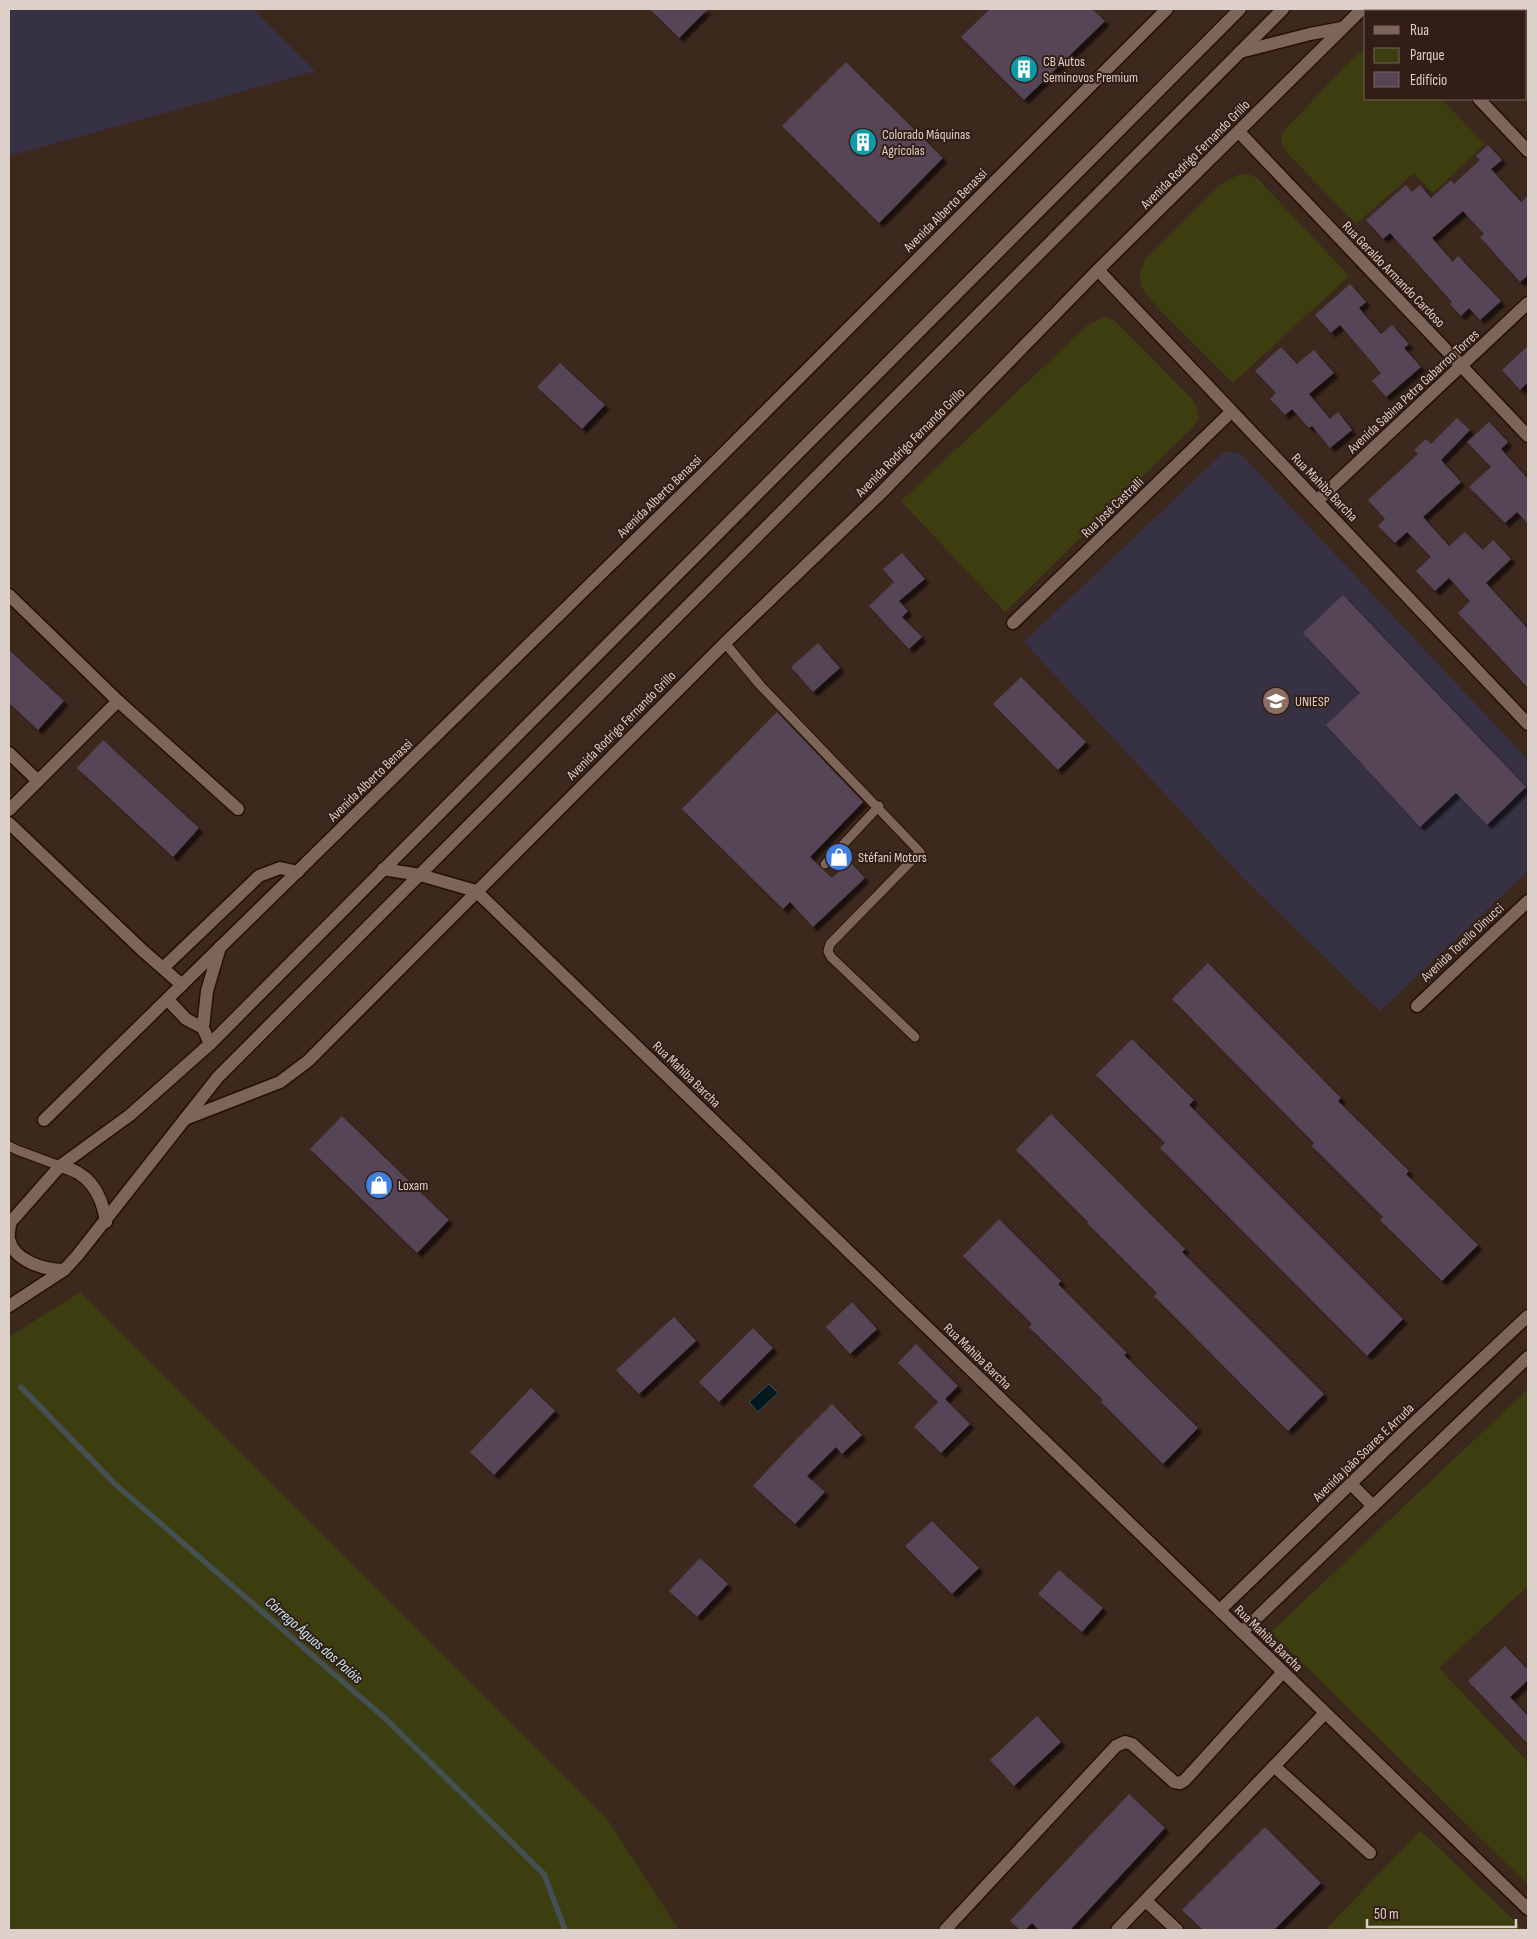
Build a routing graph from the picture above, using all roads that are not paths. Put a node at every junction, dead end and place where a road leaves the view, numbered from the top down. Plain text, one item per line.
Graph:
1 (1240, 9) edge
2 (1283, 9) edge
3 (1362, 9) edge
4 (1161, 11) edge
5 (1342, 28) junction
6 (1240, 52) junction
7 (1479, 100) edge
8 (1239, 132) junction
9 (1528, 151) edge
10 (1098, 270) junction
11 (1528, 302) edge
12 (1461, 366) junction
13 (1232, 412) junction
14 (1528, 436) edge
15 (1318, 500) junction
16 (9, 595) edge
17 (1013, 623) dead end
18 (725, 643) junction
19 (118, 701) junction
20 (1528, 724) edge
21 (9, 753) edge
22 (38, 781) junction
23 (879, 806) junction
24 (238, 809) dead end
25 (9, 810) edge
26 (9, 823) edge
27 (825, 864) dead end
28 (383, 869) junction
29 (298, 872) junction
30 (420, 875) junction
31 (476, 891) junction
32 (1528, 901) edge
33 (220, 947) junction
34 (163, 968) junction
35 (182, 985) junction
36 (168, 1000) junction
37 (1417, 1006) dead end
38 (203, 1028) junction
39 (915, 1037) dead end
40 (210, 1044) junction
41 (185, 1119) junction
42 (44, 1120) dead end
43 (11, 1149) edge
44 (60, 1166) junction
45 (106, 1222) junction
46 (9, 1223) edge
47 (64, 1270) junction
48 (9, 1306) edge
49 (1528, 1316) edge
50 (1528, 1357) edge
51 (1351, 1484) junction
52 (1373, 1506) junction
53 (1220, 1610) junction
54 (1242, 1632) junction
55 (1283, 1672) junction
56 (1325, 1713) junction
57 (1274, 1766) junction
58 (1370, 1853) dead end
59 (1146, 1901) junction
60 (1528, 1909) edge
61 (945, 1930) edge
62 (1117, 1930) edge
63 (1177, 1930) edge

1 - 28 street
2 - 6 street
3 - 5 street, Avenida Rodrigo Fernando Grillo
4 - 29 street, Avenida Alberto Benassi
5 - 6 street
5 - 8 street, Avenida Rodrigo Fernando Grillo
6 - 30 street
7 - 9 street
8 - 10 street, Avenida Rodrigo Fernando Grillo
8 - 12 street, Rua Geraldo Armando Cardoso
10 - 13 street, Rua Mahiba Barcha
10 - 18 street, Avenida Rodrigo Fernando Grillo
11 - 12 street, Avenida Sabina Petra Gabarron Torres
12 - 14 street, Rua Geraldo Armando Cardoso
12 - 15 street, Avenida Sabina Petra Gabarron Torres
13 - 15 street, Rua Mahiba Barcha
13 - 17 street, Rua José Castralli
15 - 20 street, Rua Mahiba Barcha
16 - 19 street
18 - 23 lane
18 - 31 street, Avenida Rodrigo Fernando Grillo
19 - 22 street
19 - 24 street
21 - 22 street
22 - 25 street
23 - 27 lane
23 - 39 lane
26 - 34 street
28 - 30 street, Rua Mahiba Barcha
28 - 40 street
29 - 33 street, Avenida Alberto Benassi
29 - 34 street
30 - 31 street, Rua Mahiba Barcha
30 - 41 street
31 - 41 street, Avenida Rodrigo Fernando Grillo
31 - 53 street, Rua Mahiba Barcha
32 - 37 street, Avenida Torello Dinucci
33 - 35 street, Avenida Alberto Benassi
33 - 38 street
34 - 35 street
35 - 36 street, Avenida Alberto Benassi
36 - 38 street
36 - 42 street, Avenida Alberto Benassi
38 - 40 street
40 - 44 street
41 - 45 street
43 - 44 lane
44 - 45 street
44 - 46 street
45 - 47 street
46 - 47 street
47 - 48 street
49 - 51 street, Avenida João Soares E Arruda
50 - 52 street
51 - 52 street
51 - 53 street, Avenida João Soares E Arruda
52 - 54 street
53 - 54 street, Rua Mahiba Barcha
54 - 55 street, Rua Mahiba Barcha
55 - 56 street, Rua Mahiba Barcha
55 - 61 street
56 - 57 street
56 - 60 street, Rua Mahiba Barcha
57 - 58 street
57 - 59 street
59 - 62 street
59 - 63 street

